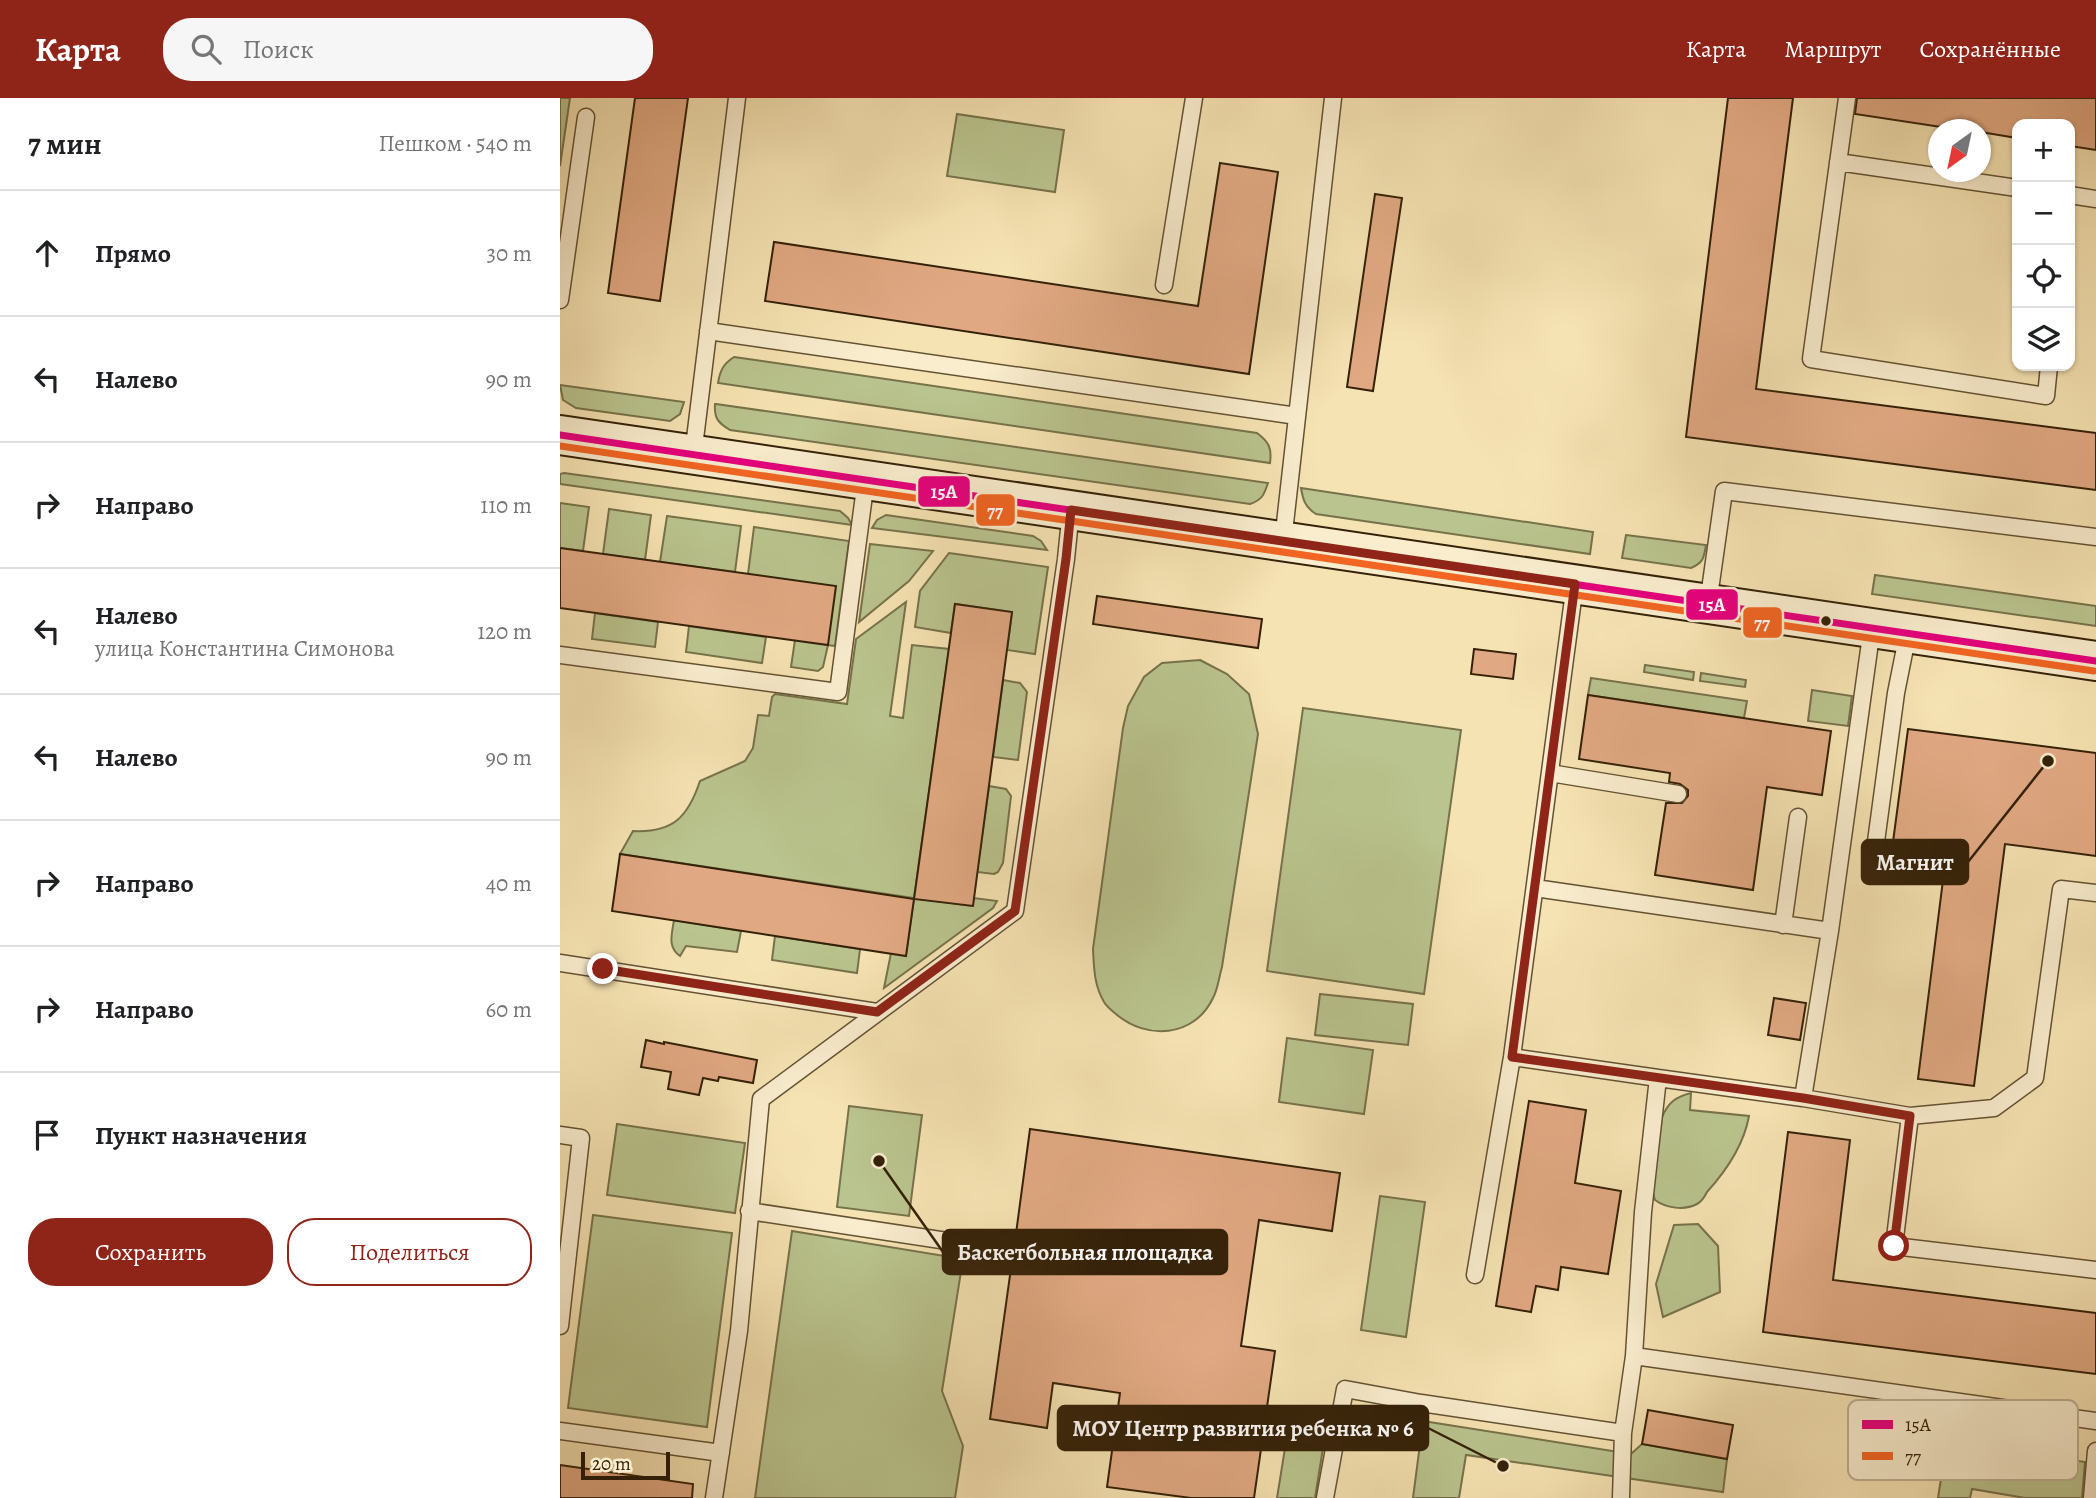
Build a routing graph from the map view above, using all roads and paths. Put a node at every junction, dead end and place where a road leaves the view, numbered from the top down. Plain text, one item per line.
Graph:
1 (737, 98) edge
2 (1194, 98) edge
3 (1333, 98) edge
4 (1847, 98) edge
5 (586, 117) dead end
6 (1838, 162) junction
7 (2012, 187) edge
8 (2075, 196) edge
9 (2096, 199) edge
10 (1164, 285) dead end
11 (560, 300) edge
12 (708, 331) junction
13 (2048, 371) edge
14 (1297, 416) junction
15 (560, 435) edge
16 (693, 455) junction
17 (866, 480) junction
18 (1071, 510) junction
19 (2096, 537) edge
20 (1283, 541) junction
21 (1575, 584) junction
22 (1708, 604) junction
23 (1890, 631) junction
24 (560, 655) edge
25 (2096, 661) edge
26 (1550, 773) junction
27 (1678, 794) dead end
28 (1798, 817) dead end
29 (1875, 849) dead end
30 (1535, 888) junction
31 (2096, 893) edge
32 (1783, 925) junction
33 (1830, 931) junction
34 (560, 963) edge
35 (877, 1012) junction
36 (1512, 1057) junction
37 (1658, 1078) junction
38 (1803, 1098) junction
39 (1910, 1116) junction
40 (560, 1135) edge
41 (749, 1211) junction
42 (1013, 1251) dead end
43 (2096, 1270) edge
44 (1475, 1275) dead end
45 (560, 1326) edge
46 (1634, 1356) junction
47 (1947, 1400) edge
48 (2078, 1418) edge
49 (2096, 1421) edge
50 (560, 1431) edge
51 (1623, 1433) junction
52 (2096, 1451) edge
53 (721, 1453) junction
54 (714, 1498) edge
55 (1325, 1498) edge
56 (1621, 1498) edge
57 (2092, 1498) edge

1 - 12 lane
2 - 10 lane
3 - 14 lane
4 - 6 lane
5 - 11 lane
6 - 7 lane
6 - 13 lane
8 - 9 lane
12 - 14 lane
12 - 16 lane
14 - 20 lane
15 - 16 main road
16 - 17 main road
17 - 18 main road
17 - 24 lane
18 - 20 main road
18 - 35 lane
19 - 22 lane
20 - 21 main road
21 - 22 main road
21 - 26 lane
22 - 23 main road
23 - 25 main road
23 - 29 lane
23 - 33 lane
26 - 27 lane
26 - 30 lane
28 - 32 lane
30 - 32 lane
30 - 36 lane
31 - 39 lane
32 - 33 lane
33 - 38 lane
34 - 35 lane
35 - 41 lane
36 - 37 lane
36 - 44 lane
37 - 38 lane
37 - 46 lane
38 - 39 lane
39 - 43 lane
40 - 45 lane
41 - 42 lane
41 - 53 lane
46 - 47 lane
46 - 51 lane
48 - 49 lane
50 - 53 lane
51 - 55 lane
51 - 56 lane
52 - 57 lane
53 - 54 lane

